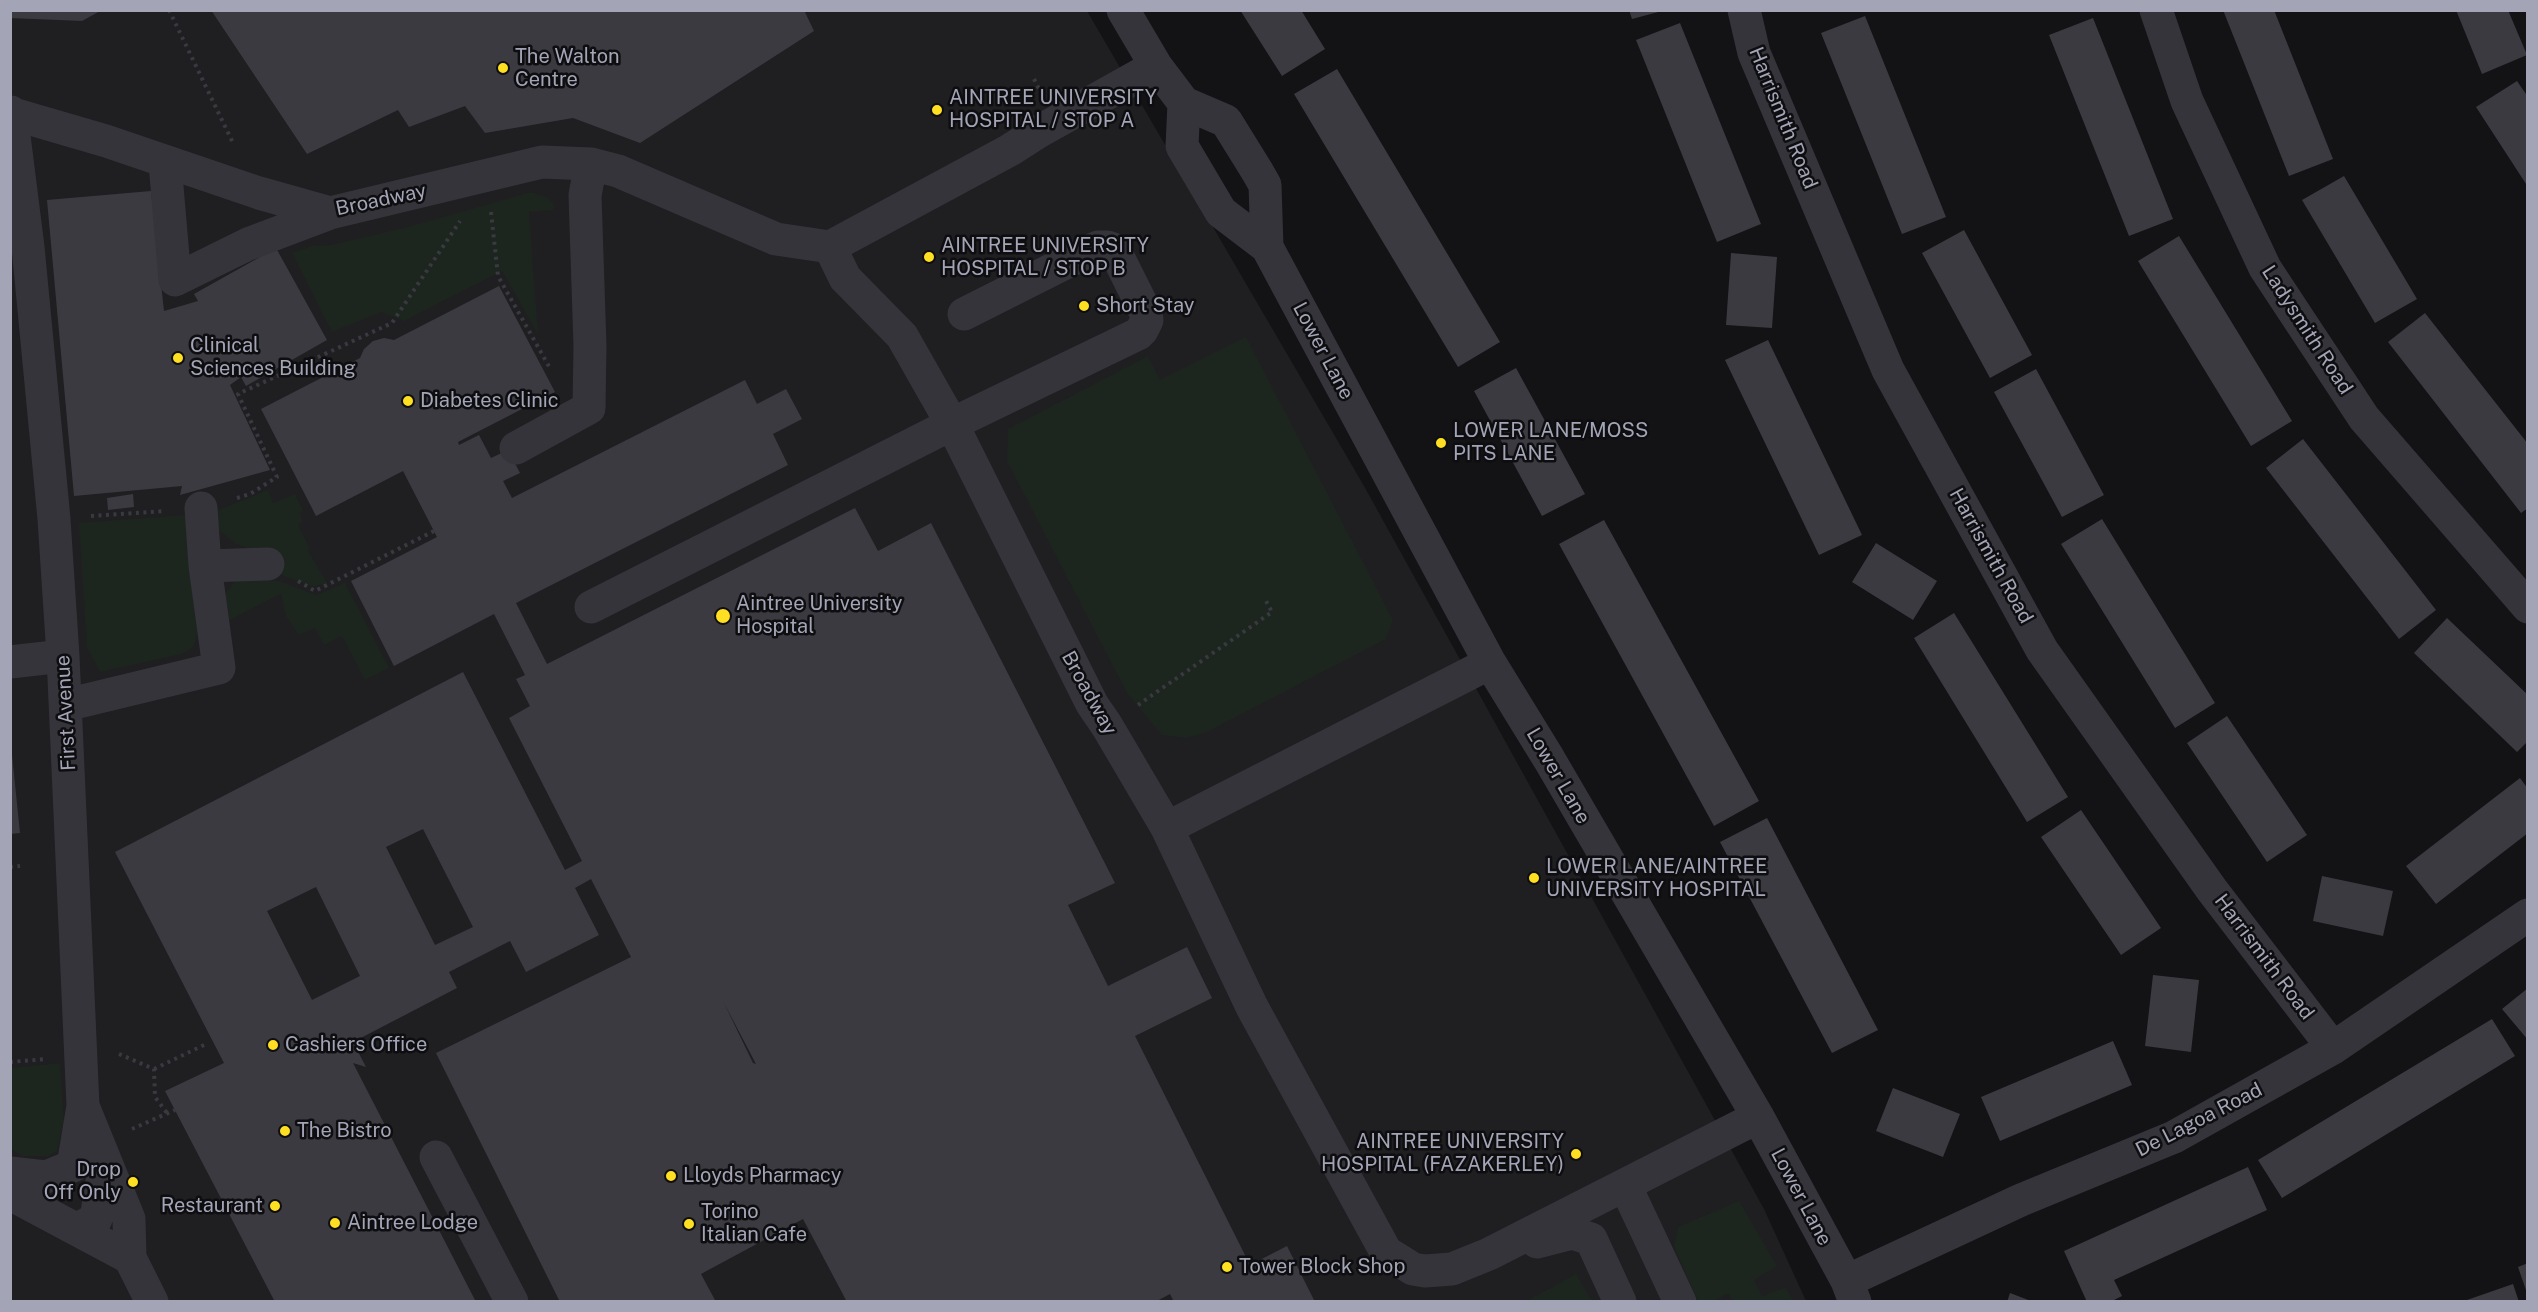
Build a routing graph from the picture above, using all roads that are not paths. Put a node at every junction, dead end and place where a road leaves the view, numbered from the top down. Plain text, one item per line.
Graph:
1 (1123, 10) edge
2 (1744, 10) edge
3 (2156, 10) edge
4 (1156, 66) junction
5 (1184, 103) junction
6 (11, 112) edge
7 (165, 162) junction
8 (591, 164) junction
9 (330, 213) junction
10 (830, 248) junction
11 (1267, 248) junction
12 (964, 314) dead end
13 (952, 424) junction
14 (516, 448) dead end
15 (201, 508) road end
16 (268, 564) road end
17 (205, 566) junction
18 (591, 607) dead end
19 (2528, 607) edge
20 (63, 656) junction
21 (10, 662) edge
22 (1490, 663) junction
23 (66, 705) junction
24 (1167, 828) junction
25 (2528, 915) edge
26 (2333, 1048) junction
27 (83, 1106) junction
28 (1758, 1117) junction
29 (436, 1157) dead end
30 (105, 1162) junction
31 (10, 1173) edge
32 (1625, 1185) junction
33 (10, 1194) edge
34 (77, 1229) junction
35 (1489, 1254) junction
36 (130, 1258) junction
37 (1851, 1291) edge
38 (152, 1302) edge
39 (512, 1302) edge
40 (1620, 1302) edge
41 (1680, 1302) edge

1 - 4 street, Lower Lane
2 - 26 street, Harrismith Road
3 - 19 street, Ladysmith Road
4 - 5 street, Lower Lane
4 - 10 street
5 - 11 street, Lower Lane
5 - 11 street, Lower Lane
6 - 7 street, Broadway
6 - 20 street, First Avenue
7 - 9 street, Broadway
7 - 9 street
8 - 9 street, Broadway
8 - 10 street, Broadway
8 - 14 street
10 - 13 street, Broadway
11 - 22 street, Lower Lane
12 - 13 street
13 - 18 street
13 - 24 street, Broadway
15 - 17 street
16 - 17 street
17 - 23 street
20 - 21 street
20 - 23 street, First Avenue
22 - 24 street
22 - 28 street, Lower Lane
23 - 27 street, First Avenue
24 - 35 street, Broadway
25 - 26 street, De Lagoa Road
26 - 37 street, De Lagoa Road
27 - 30 street, First Avenue
27 - 31 street
28 - 32 street
28 - 37 street, Lower Lane
29 - 39 street
30 - 34 street
30 - 36 street, First Avenue
32 - 35 street
32 - 41 street
33 - 34 street
34 - 36 street
35 - 40 street
36 - 38 street, First Avenue

